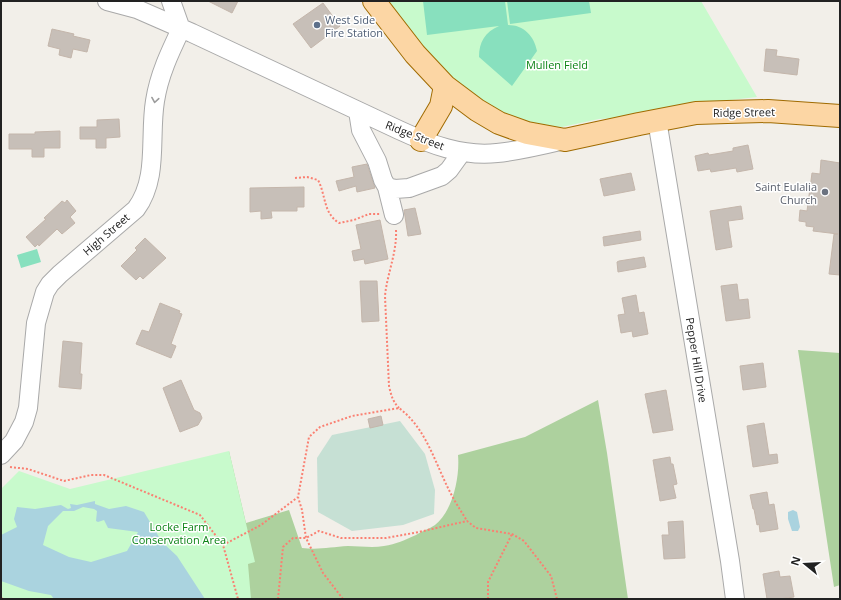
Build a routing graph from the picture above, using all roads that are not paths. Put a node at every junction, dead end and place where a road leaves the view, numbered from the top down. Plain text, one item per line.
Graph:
1 (107, 1) edge
2 (171, 1) edge
3 (374, 1) edge
4 (181, 29) junction
5 (445, 86) junction
6 (358, 111) junction
7 (840, 116) edge
8 (657, 120) junction
9 (421, 140) junction
10 (565, 140) junction
11 (462, 152) junction
12 (387, 187) junction
13 (394, 215) road end
14 (5, 461) edge
15 (735, 599) edge

1 - 4 street, Ridge Street
2 - 4 street
3 - 5 main road
4 - 6 street, Ridge Street
4 -> 14 street, High Street
5 - 9 main road
5 - 10 main road
6 - 9 street, Ridge Street
6 - 12 street
7 - 8 main road, Ridge Street
8 - 10 main road, Ridge Street
8 - 15 street, Pepper Hill Drive
9 - 11 street, Ridge Street
10 - 11 street, Ridge Street
11 - 12 street
12 - 13 street

